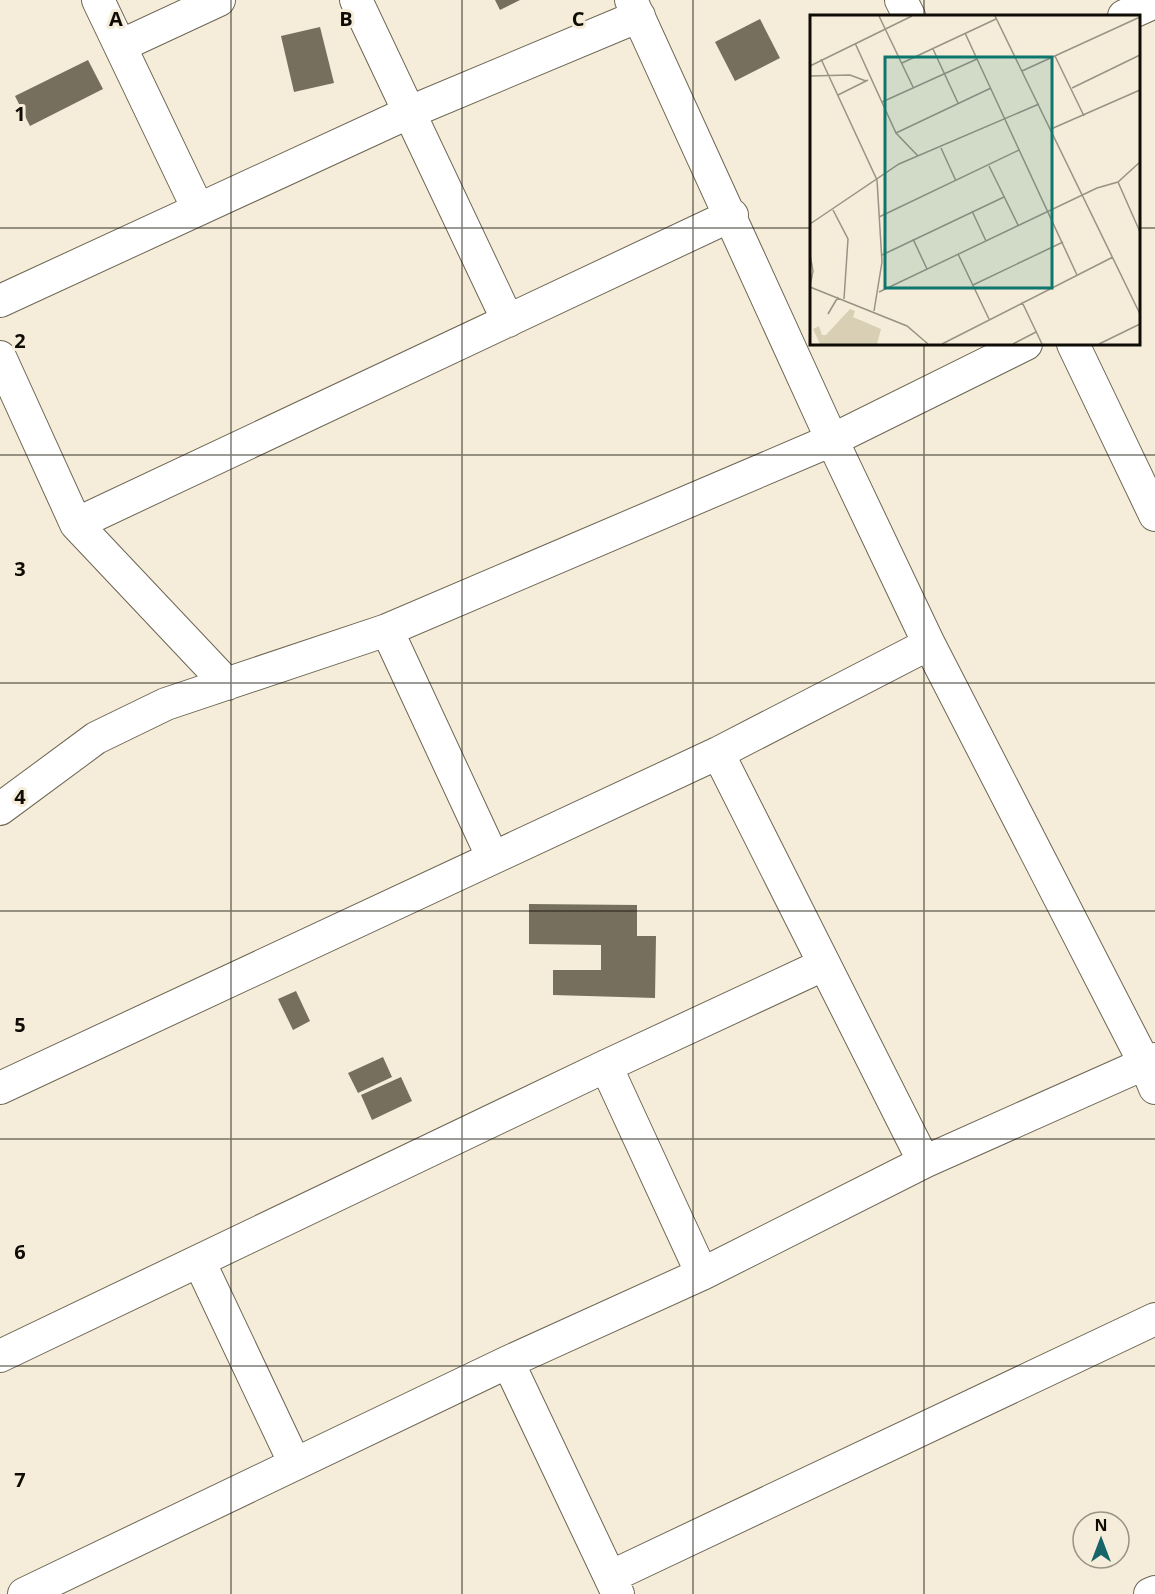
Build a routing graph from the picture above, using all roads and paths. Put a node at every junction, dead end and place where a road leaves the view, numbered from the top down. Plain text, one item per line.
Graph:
1 (98, 0) edge
2 (219, 0) edge
3 (356, 0) edge
4 (901, 0) edge
5 (1155, 2) edge
6 (635, 8) edge
7 (908, 15) edge
8 (1126, 15) edge
9 (120, 46) junction
10 (410, 112) junction
11 (198, 209) junction
12 (732, 215) junction
13 (0, 301) edge
14 (508, 321) junction
15 (1024, 345) edge
16 (1074, 345) edge
17 (0, 357) edge
18 (832, 440) junction
19 (1153, 504) edge
20 (76, 524) junction
21 (387, 630) junction
22 (929, 644) junction
23 (227, 684) junction
24 (718, 753) junction
25 (0, 809) edge
26 (492, 856) junction
27 (823, 965) junction
28 (606, 1066) junction
29 (1152, 1071) edge
30 (0, 1088) edge
31 (924, 1162) junction
32 (199, 1261) junction
33 (702, 1274) junction
34 (1155, 1319) edge
35 (0, 1356) edge
36 (508, 1362) junction
37 (296, 1464) junction
38 (614, 1586) edge
39 (1155, 1592) edge
40 (24, 1594) edge
41 (1150, 1594) edge

1 - 9 street
2 - 9 street
3 - 10 street
4 - 7 street
5 - 8 street
6 - 10 street
6 - 12 street
9 - 11 street
10 - 11 street
10 - 14 street
11 - 13 street
12 - 14 street
12 - 18 street
14 - 20 street
15 - 18 street
16 - 19 street
17 - 20 street
18 - 21 street
18 - 22 street
20 - 23 street
21 - 23 street
21 - 26 street
22 - 24 street
22 - 29 street
23 - 25 street
24 - 26 street
24 - 27 street
26 - 30 street
27 - 28 street
27 - 31 street
28 - 32 street
28 - 33 street
29 - 31 street
31 - 33 street
32 - 35 street
32 - 37 street
33 - 36 street
34 - 38 street
36 - 37 street
36 - 38 street
37 - 40 street
39 - 41 street

